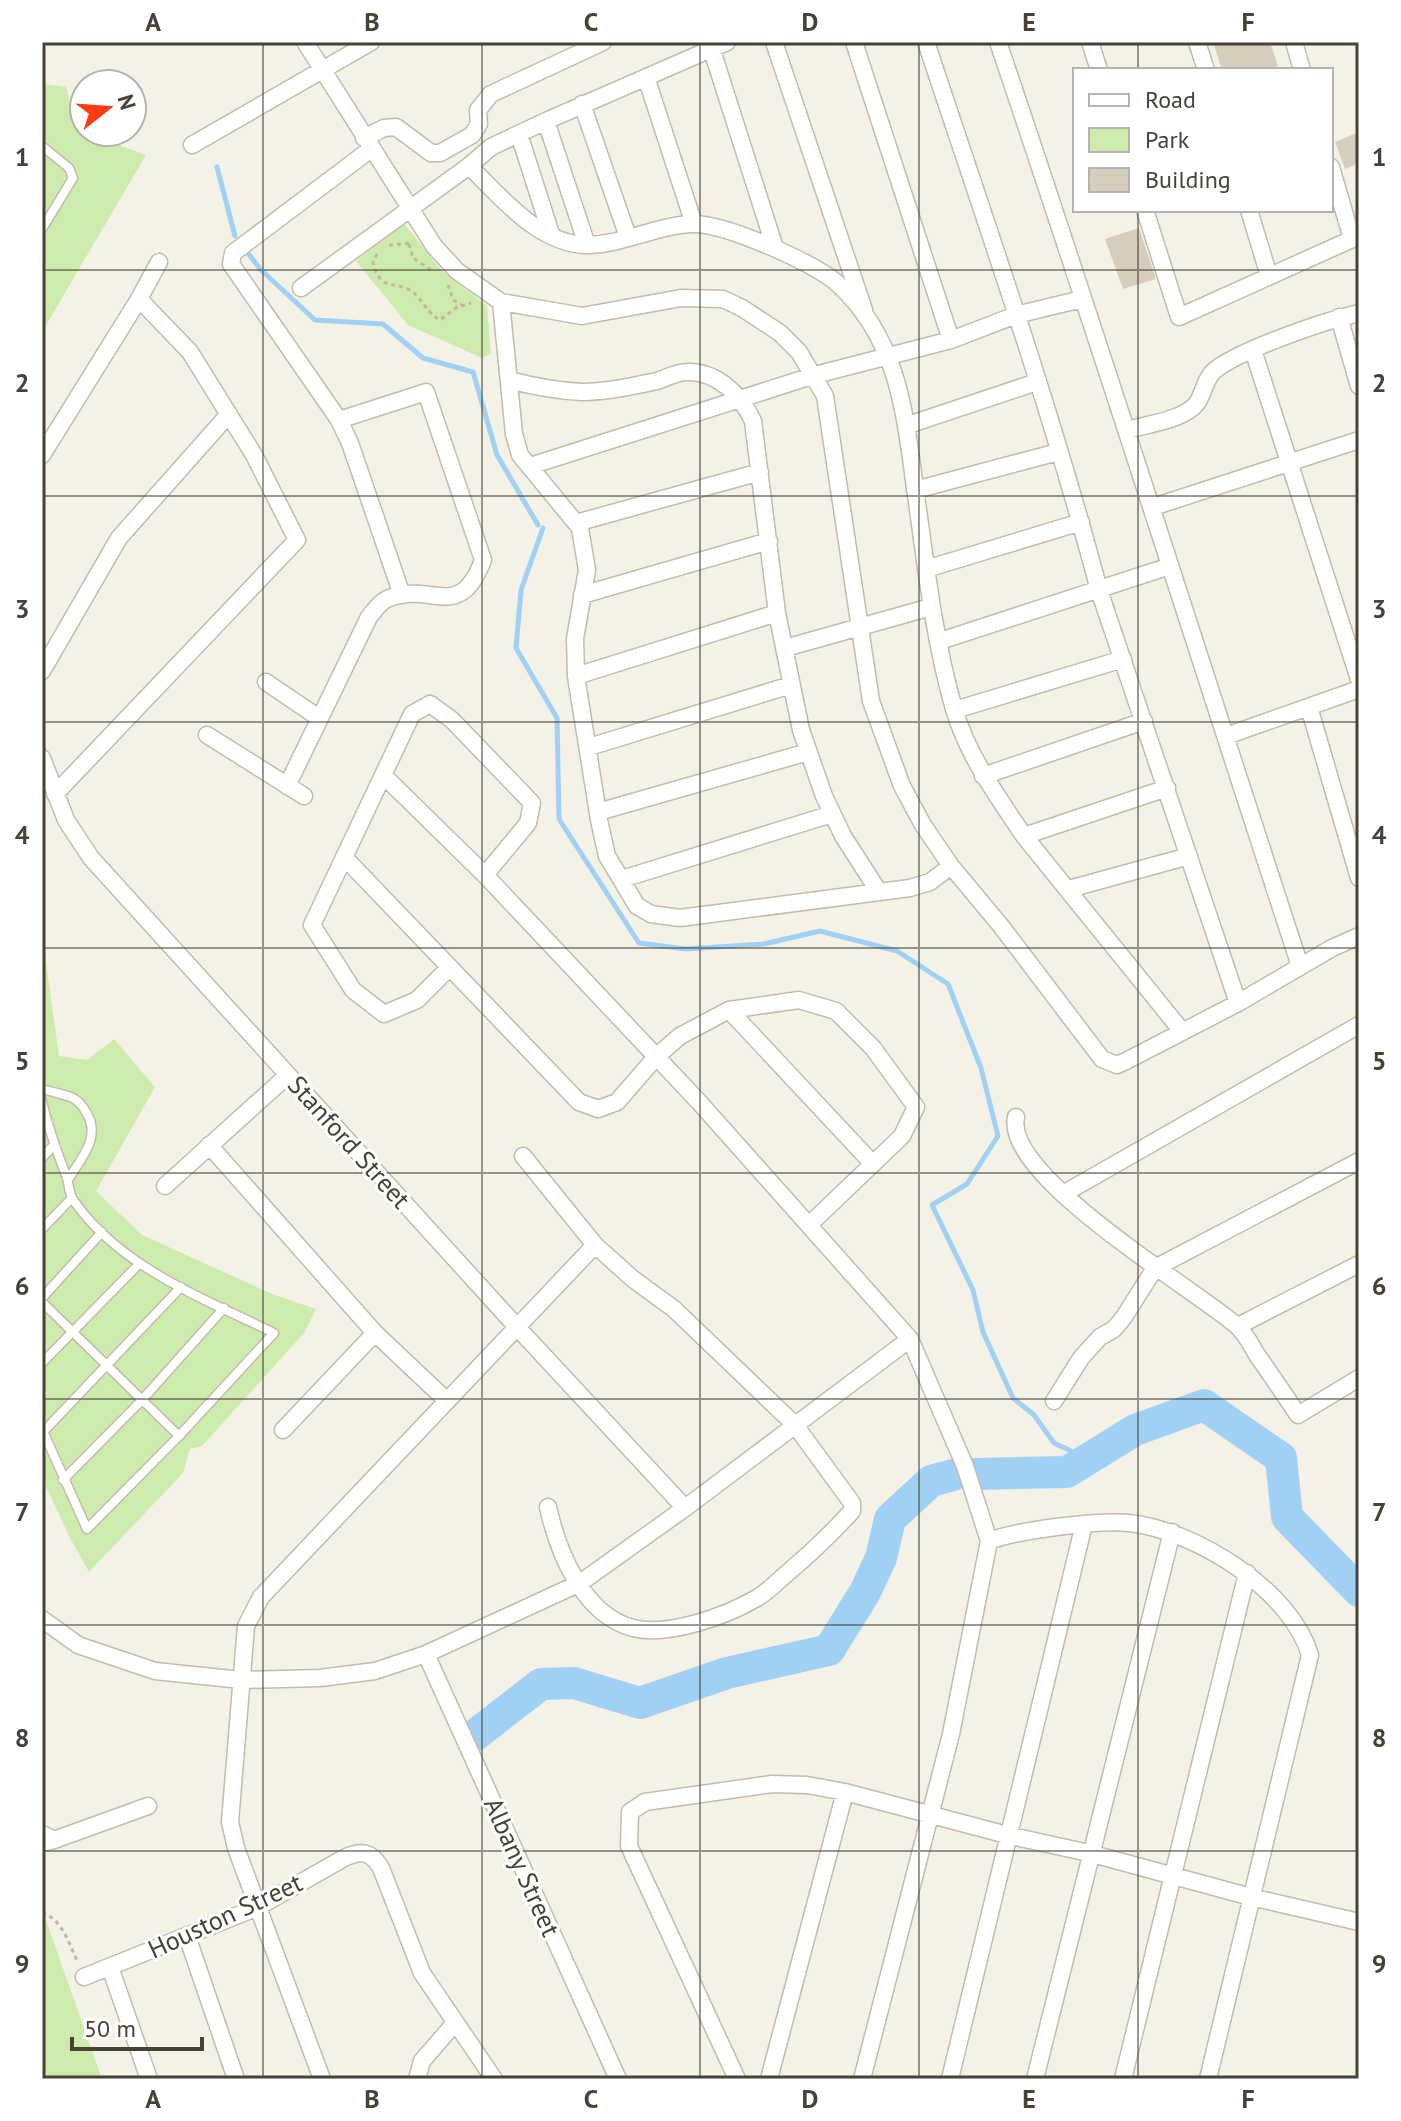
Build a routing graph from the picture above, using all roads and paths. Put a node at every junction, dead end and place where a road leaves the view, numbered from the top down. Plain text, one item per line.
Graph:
1 (305, 42) edge
2 (371, 42) edge
3 (603, 42) edge
4 (774, 42) edge
5 (854, 42) edge
6 (926, 42) edge
7 (998, 42) edge
8 (1090, 42) edge
9 (1197, 42) edge
10 (1294, 42) edge
11 (719, 45) edge
12 (1098, 68) edge
13 (1205, 68) edge
14 (1301, 68) edge
15 (322, 71) junction
16 (646, 77) junction
17 (582, 104) junction
18 (546, 121) junction
19 (519, 134) junction
20 (368, 144) junction
21 (192, 145) dead end
22 (42, 146) edge
23 (469, 166) junction
24 (1333, 173) edge
25 (408, 209) junction
26 (1146, 212) edge
27 (1250, 212) edge
28 (694, 224) junction
29 (42, 229) edge
30 (425, 232) junction
31 (551, 234) junction
32 (628, 237) junction
33 (1356, 238) edge
34 (409, 244) junction
35 (387, 245) dead end
36 (587, 245) junction
37 (775, 248) junction
38 (378, 253) dead end
39 (159, 262) dead end
40 (1269, 276) junction
41 (301, 288) dead end
42 (485, 291) junction
43 (139, 299) junction
44 (1082, 299) junction
45 (501, 302) junction
46 (465, 305) junction
47 (1359, 313) edge
48 (866, 315) junction
49 (1016, 315) junction
50 (1339, 317) junction
51 (951, 340) junction
52 (1253, 350) junction
53 (889, 357) junction
54 (815, 375) junction
55 (509, 380) junction
56 (1037, 382) junction
57 (1359, 386) edge
58 (741, 398) junction
59 (229, 414) junction
60 (339, 420) junction
61 (908, 425) junction
62 (1128, 430) junction
63 (1359, 440) edge
64 (1058, 452) junction
65 (42, 455) edge
66 (1288, 463) junction
67 (530, 466) junction
68 (760, 472) junction
69 (915, 490) junction
70 (1153, 507) junction
71 (1081, 522) junction
72 (576, 523) junction
73 (769, 541) junction
74 (1170, 566) junction
75 (926, 569) junction
76 (1099, 590) junction
77 (402, 595) junction
78 (582, 595) junction
79 (931, 607) junction
80 (777, 613) junction
81 (859, 625) junction
82 (940, 641) junction
83 (785, 648) junction
84 (1123, 659) junction
85 (42, 671) edge
86 (576, 676) junction
87 (1359, 679) edge
88 (266, 682) dead end
89 (791, 685) junction
90 (1359, 689) edge
91 (1309, 707) junction
92 (955, 710) junction
93 (319, 718) junction
94 (1144, 721) junction
95 (207, 735) dead end
96 (1226, 736) junction
97 (589, 747) junction
98 (808, 752) junction
99 (42, 758) edge
100 (383, 775) junction
101 (983, 776) junction
102 (287, 786) junction
103 (1167, 788) junction
104 (55, 794) junction
105 (304, 796) dead end
106 (598, 812) junction
107 (832, 814) junction
108 (1024, 836) junction
109 (1189, 856) junction
110 (344, 857) junction
111 (951, 866) junction
112 (485, 875) junction
113 (1359, 878) edge
114 (622, 879) junction
115 (1069, 889) junction
116 (879, 892) junction
117 (1359, 936) edge
118 (1300, 966) junction
119 (449, 968) junction
120 (1238, 1003) junction
121 (729, 1010) junction
122 (1359, 1025) edge
123 (1181, 1030) junction
124 (656, 1057) junction
125 (288, 1075) junction
126 (42, 1089) edge
127 (42, 1101) edge
128 (1016, 1117) dead end
129 (44, 1120) edge
130 (209, 1145) junction
131 (53, 1146) junction
132 (523, 1156) dead end
133 (42, 1158) edge
134 (1359, 1161) edge
135 (873, 1164) junction
136 (68, 1180) junction
137 (165, 1186) dead end
138 (1063, 1194) junction
139 (71, 1199) junction
140 (810, 1224) junction
141 (42, 1229) edge
142 (102, 1232) junction
143 (595, 1245) junction
144 (139, 1264) junction
145 (1359, 1264) edge
146 (1155, 1268) junction
147 (181, 1287) junction
148 (42, 1300) edge
149 (224, 1308) junction
150 (516, 1326) junction
151 (1238, 1326) junction
152 (71, 1331) junction
153 (375, 1333) junction
154 (910, 1339) junction
155 (42, 1363) edge
156 (105, 1365) junction
157 (1359, 1378) edge
158 (142, 1400) junction
159 (446, 1400) junction
160 (1054, 1401) dead end
161 (795, 1425) junction
162 (43, 1430) edge
163 (283, 1430) dead end
164 (179, 1436) junction
165 (63, 1480) junction
166 (548, 1507) dead end
167 (685, 1508) junction
168 (1084, 1524) junction
169 (1172, 1532) junction
170 (989, 1541) junction
171 (1247, 1573) junction
172 (580, 1583) junction
173 (42, 1619) edge
174 (426, 1654) junction
175 (241, 1680) junction
176 (845, 1792) junction
177 (148, 1806) dead end
178 (929, 1813) junction
179 (1007, 1835) junction
180 (46, 1839) edge
181 (1089, 1853) junction
182 (1173, 1875) junction
183 (1251, 1897) junction
184 (258, 1907) junction
185 (42, 1913) edge
186 (1359, 1922) edge
187 (187, 1936) junction
188 (110, 1967) junction
189 (84, 1977) joint
190 (454, 2024) junction
191 (149, 2079) edge
192 (236, 2079) edge
193 (322, 2079) edge
194 (417, 2079) edge
195 (494, 2079) edge
196 (618, 2079) edge
197 (737, 2079) edge
198 (769, 2079) edge
199 (862, 2079) edge
200 (950, 2079) edge
201 (1035, 2079) edge
202 (1123, 2079) edge
203 (1208, 2079) edge

1 - 15 street
2 - 15 street
3 - 20 street
4 - 48 street
5 - 51 street
6 - 49 street
7 - 44 street
8 - 12 street
9 - 13 street
10 - 14 street
11 - 16 street
11 - 37 street
15 - 20 street
15 - 21 street
16 - 17 street
16 - 28 street
17 - 18 street
17 - 32 street
18 - 19 street
18 - 36 street
19 - 23 street
19 - 31 street
20 - 25 street
20 - 60 street
22 - 29 lane
23 - 25 street
23 - 31 street
24 - 33 street
25 - 30 street
25 - 41 street
26 - 40 street
27 - 40 street
28 - 32 street
28 - 37 street
30 - 34 path
30 - 42 street
31 - 36 street
32 - 36 street
33 - 40 street
34 - 35 path
34 - 46 path
37 - 48 street
38 - 46 path
39 - 43 street
42 - 45 street
42 - 46 path
43 - 59 street
43 - 65 street
44 - 49 street
44 - 62 street
45 - 54 street
45 - 55 street
47 - 50 street
48 - 53 street
49 - 51 street
49 - 56 street
50 - 52 street
50 - 57 street
51 - 53 street
52 - 62 street
52 - 66 street
53 - 54 street
53 - 61 street
54 - 58 street
54 - 81 street
55 - 58 street
55 - 67 street
56 - 61 street
56 - 64 street
58 - 67 street
58 - 68 street
59 - 85 street
59 - 104 street
60 - 77 street
60 - 77 street
61 - 69 street
62 - 70 street
63 - 66 street
64 - 69 street
64 - 71 street
66 - 70 street
66 - 87 street
67 - 72 street
68 - 72 street
68 - 73 street
69 - 75 street
70 - 74 street
71 - 75 street
71 - 76 street
72 - 78 street
73 - 78 street
73 - 80 street
74 - 76 street
74 - 96 street
75 - 79 street
76 - 82 street
76 - 84 street
77 - 93 street
78 - 86 street
79 - 81 street
79 - 82 street
80 - 83 street
80 - 86 street
81 - 83 street
81 - 111 street
82 - 92 street
83 - 89 street
84 - 92 street
84 - 94 street
86 - 97 street
88 - 93 street
89 - 97 street
89 - 98 street
90 - 91 street
91 - 96 street
91 - 113 street
92 - 101 street
93 - 102 street
94 - 101 street
94 - 103 street
95 - 102 street
96 - 118 street
97 - 106 street
98 - 106 street
98 - 107 street
99 - 104 street, Stanford Street
100 - 110 street
100 - 112 street
100 - 112 street
101 - 108 street
102 - 105 street
103 - 108 street
103 - 109 street
104 - 125 street, Stanford Street
106 - 114 street
107 - 114 street
107 - 116 street
108 - 115 street
109 - 115 street
109 - 120 street
110 - 119 street
110 - 119 street
111 - 116 street
111 - 123 street
112 - 124 street
114 - 116 street
115 - 123 street
117 - 118 street
118 - 120 street
119 - 124 street
120 - 123 street
121 - 124 street
121 - 135 street
121 - 135 street
122 - 138 street
124 - 140 street
125 - 130 street
125 - 150 street, Stanford Street
126 - 136 lane
127 - 129 lane
128 - 138 street
129 - 131 lane
130 - 137 street
130 - 153 street
131 - 133 lane
131 - 136 lane
132 - 143 street
134 - 146 street
135 - 140 street
136 - 139 lane
138 - 146 street
139 - 141 lane
139 - 142 lane
140 - 154 street
142 - 144 lane
142 - 148 lane
143 - 150 street
143 - 161 street
144 - 147 lane
144 - 152 lane
145 - 151 street
146 - 151 street
146 - 160 street
147 - 149 lane
147 - 156 lane
148 - 152 lane
149 - 158 lane
149 - 164 lane
150 - 159 street
150 - 167 street, Stanford Street
151 - 157 street
152 - 155 lane
152 - 156 lane
153 - 159 street
153 - 163 street
154 - 161 street
154 - 170 street
156 - 158 lane
156 - 162 lane
158 - 164 lane
158 - 165 lane
159 - 175 street
161 - 167 street
161 - 172 street
162 - 165 lane
164 - 165 lane
166 - 172 street
167 - 172 street
168 - 169 street
168 - 170 street
168 - 179 street
169 - 171 street
169 - 181 street
170 - 178 street
171 - 182 street
171 - 183 street
172 - 174 street
173 - 175 street
174 - 175 street
174 - 196 street, Albany Street
175 - 184 street
176 - 178 street
176 - 197 street
176 - 198 street
177 - 180 street
178 - 179 street
178 - 199 street
179 - 181 street
179 - 200 street
181 - 182 street
181 - 201 street
182 - 183 street
182 - 202 street
183 - 186 street
183 - 203 street
184 - 187 street, Houston Street
184 - 190 street, Houston Street
184 - 193 street
185 - 189 path
187 - 188 street, Houston Street
187 - 192 street
188 - 189 street, Houston Street
188 - 191 street
190 - 194 street
190 - 195 street

